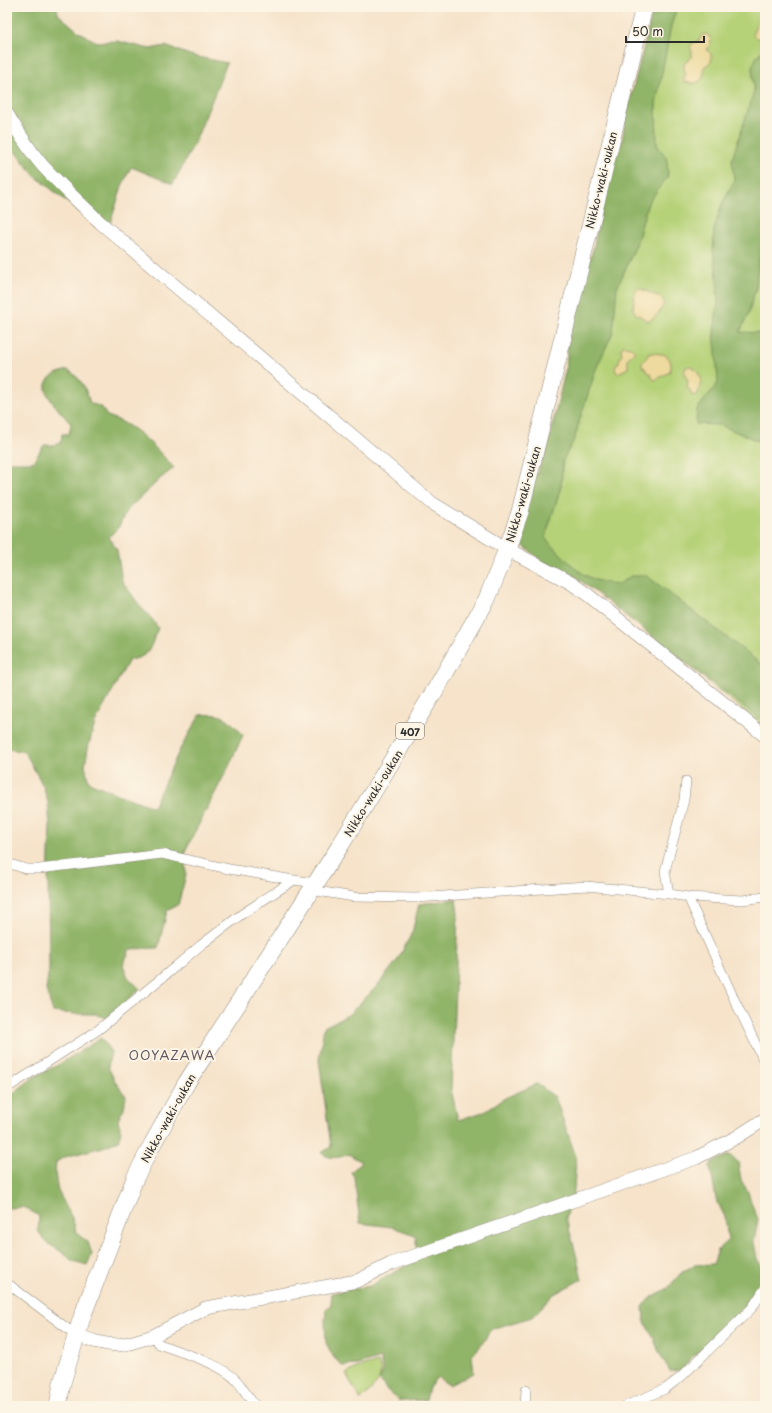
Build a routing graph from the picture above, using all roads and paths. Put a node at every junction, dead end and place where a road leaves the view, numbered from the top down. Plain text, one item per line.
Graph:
1 (644, 7) edge
2 (7, 114) edge
3 (507, 549) junction
4 (765, 736) edge
5 (686, 781) dead end
6 (7, 863) edge
7 (294, 880) junction
8 (314, 886) junction
9 (669, 894) junction
10 (688, 897) junction
11 (765, 897) edge
12 (765, 1063) edge
13 (7, 1088) edge
14 (765, 1119) edge
15 (7, 1283) edge
16 (765, 1288) edge
17 (76, 1335) junction
18 (153, 1336) junction
19 (526, 1390) dead end
20 (250, 1402) edge
21 (58, 1406) edge
22 (256, 1406) edge
23 (525, 1406) edge
24 (624, 1406) edge

1 - 3 highway, Nikko-waki-oukan / 407
2 - 3 street
3 - 4 street
3 - 8 highway, Nikko-waki-oukan / 407
5 - 9 street
6 - 7 street
7 - 8 street
7 - 13 street
8 - 9 street
8 - 17 highway, Nikko-waki-oukan / 407
9 - 10 street
10 - 11 street
10 - 12 street
14 - 18 street
15 - 17 street
16 - 24 street
17 - 18 street
17 - 21 highway, Nikko-waki-oukan / 407
18 - 20 street
19 - 23 street
20 - 22 street

